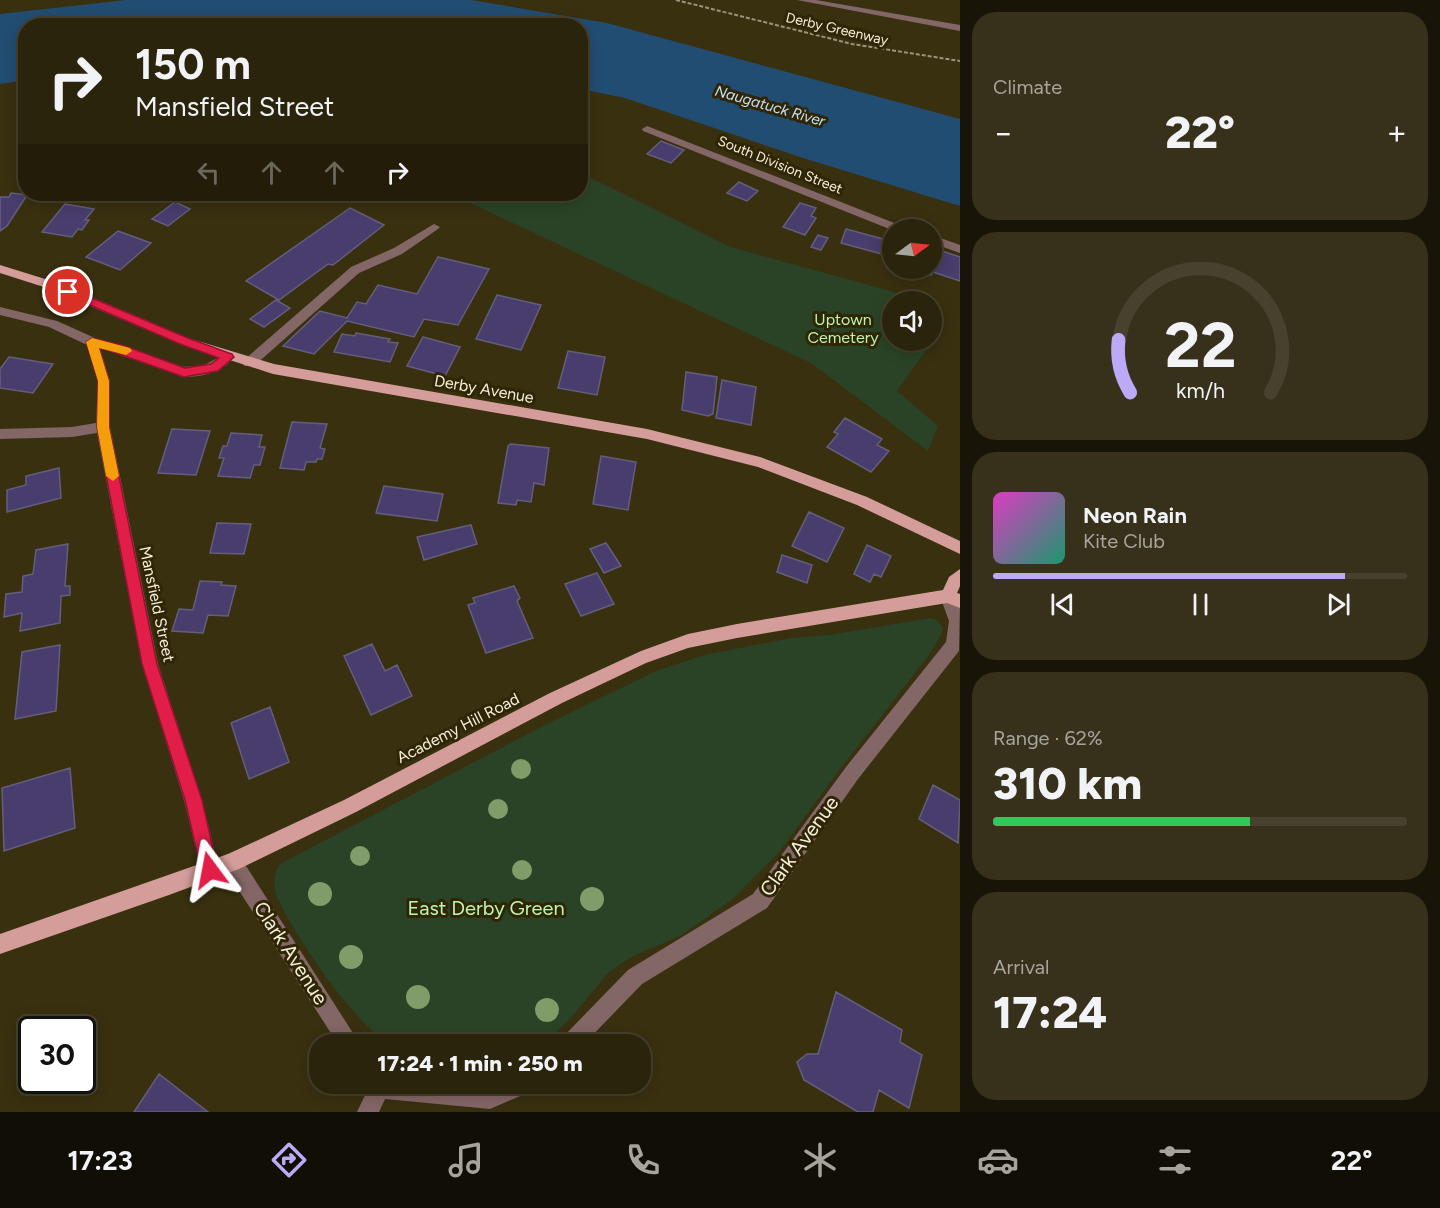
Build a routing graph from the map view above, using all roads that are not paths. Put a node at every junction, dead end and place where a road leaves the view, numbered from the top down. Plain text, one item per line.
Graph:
1 (801, 0) edge
2 (960, 28) edge
3 (647, 129) dead end
4 (882, 222) edge
5 (434, 227) dead end
6 (942, 243) edge
7 (960, 249) edge
8 (0, 269) edge
9 (0, 311) edge
10 (92, 342) junction
11 (228, 357) junction
12 (249, 363) junction
13 (103, 427) junction
14 (0, 434) edge
15 (960, 548) edge
16 (960, 575) edge
17 (954, 598) edge
18 (232, 862) junction
19 (210, 870) junction
20 (0, 944) edge
21 (344, 1034) edge
22 (580, 1034) edge
23 (374, 1094) edge
24 (455, 1094) edge
25 (500, 1094) edge
26 (368, 1112) edge

1 - 2 street
3 - 4 street, South Division Street
5 - 12 street
6 - 7 street
8 - 11 main road, Derby Avenue
9 - 10 street
10 - 11 street
10 - 13 street, Mansfield Street
11 - 12 main road, Derby Avenue
12 - 15 main road, Derby Avenue
13 - 14 street
13 - 19 street, Mansfield Street
16 - 17 main road
17 - 18 main road, Academy Hill Road
17 - 22 street, Clark Avenue
18 - 19 main road, Academy Hill Road
18 - 21 street, Clark Avenue
19 - 20 main road, Academy Hill Road
23 - 26 street
24 - 25 street

